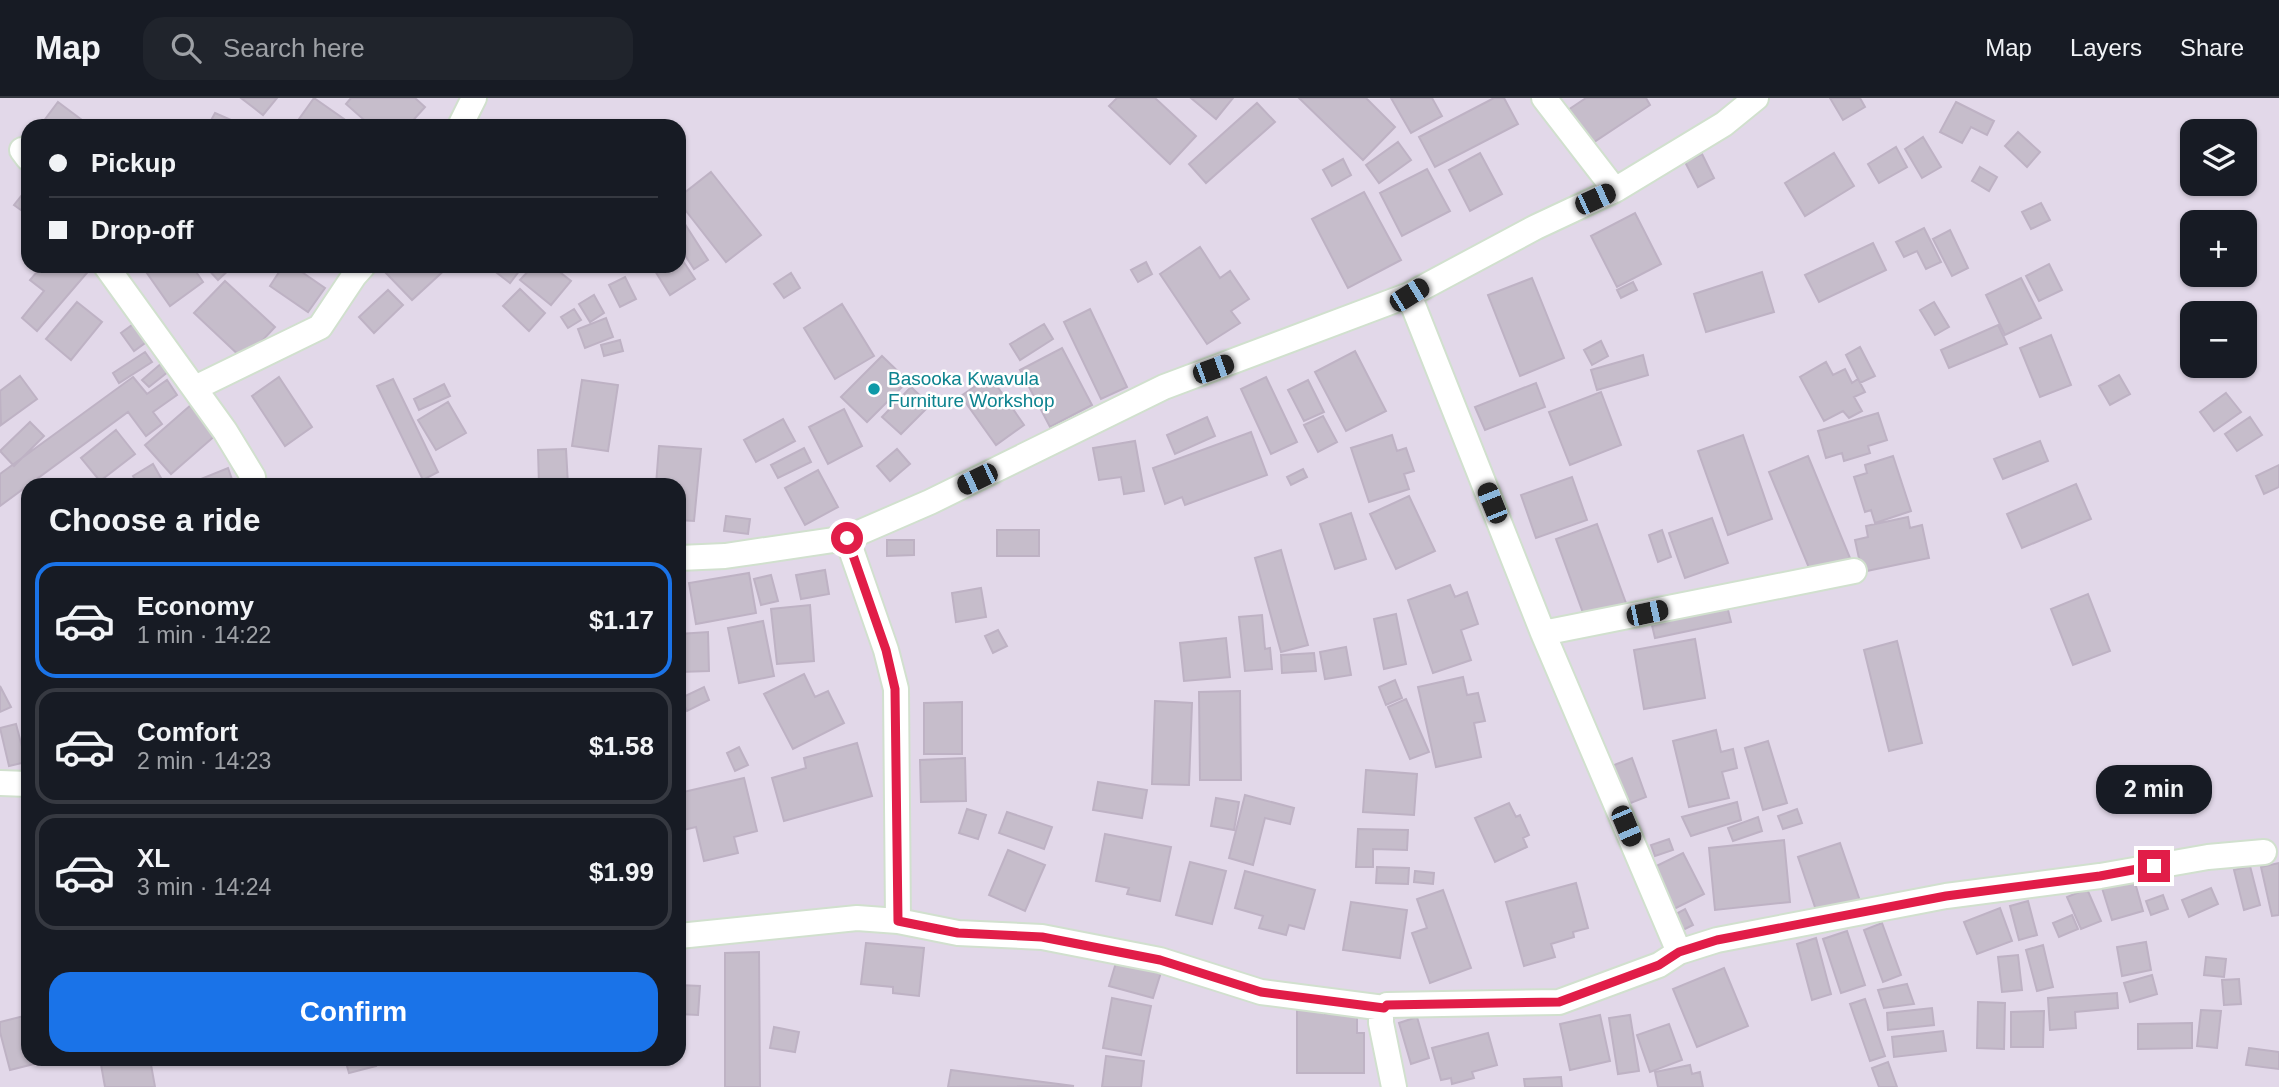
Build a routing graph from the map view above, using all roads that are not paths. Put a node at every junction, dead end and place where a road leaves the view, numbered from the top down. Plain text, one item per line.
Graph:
1 (474, 98) edge
2 (1544, 98) edge
3 (1756, 98) edge
4 (464, 119) edge
5 (1615, 190) junction
6 (111, 273) edge
7 (357, 273) edge
8 (1409, 295) junction
9 (195, 388) junction
10 (253, 478) edge
11 (847, 538) junction
12 (686, 558) edge
13 (1854, 571) dead end
14 (1543, 633) junction
15 (0, 783) edge
16 (21, 784) edge
17 (2264, 852) dead end
18 (898, 921) junction
19 (686, 935) edge
20 (1679, 952) junction
21 (1384, 1008) junction
22 (1394, 1087) edge

1 - 4 street
2 - 5 street
3 - 5 street
5 - 8 street
6 - 9 street
7 - 9 street
8 - 11 street
8 - 14 street
9 - 10 street
11 - 12 street
11 - 18 street
13 - 14 street
14 - 20 street
15 - 16 street
17 - 20 street
18 - 19 street
18 - 21 street
20 - 21 street
21 - 22 street

